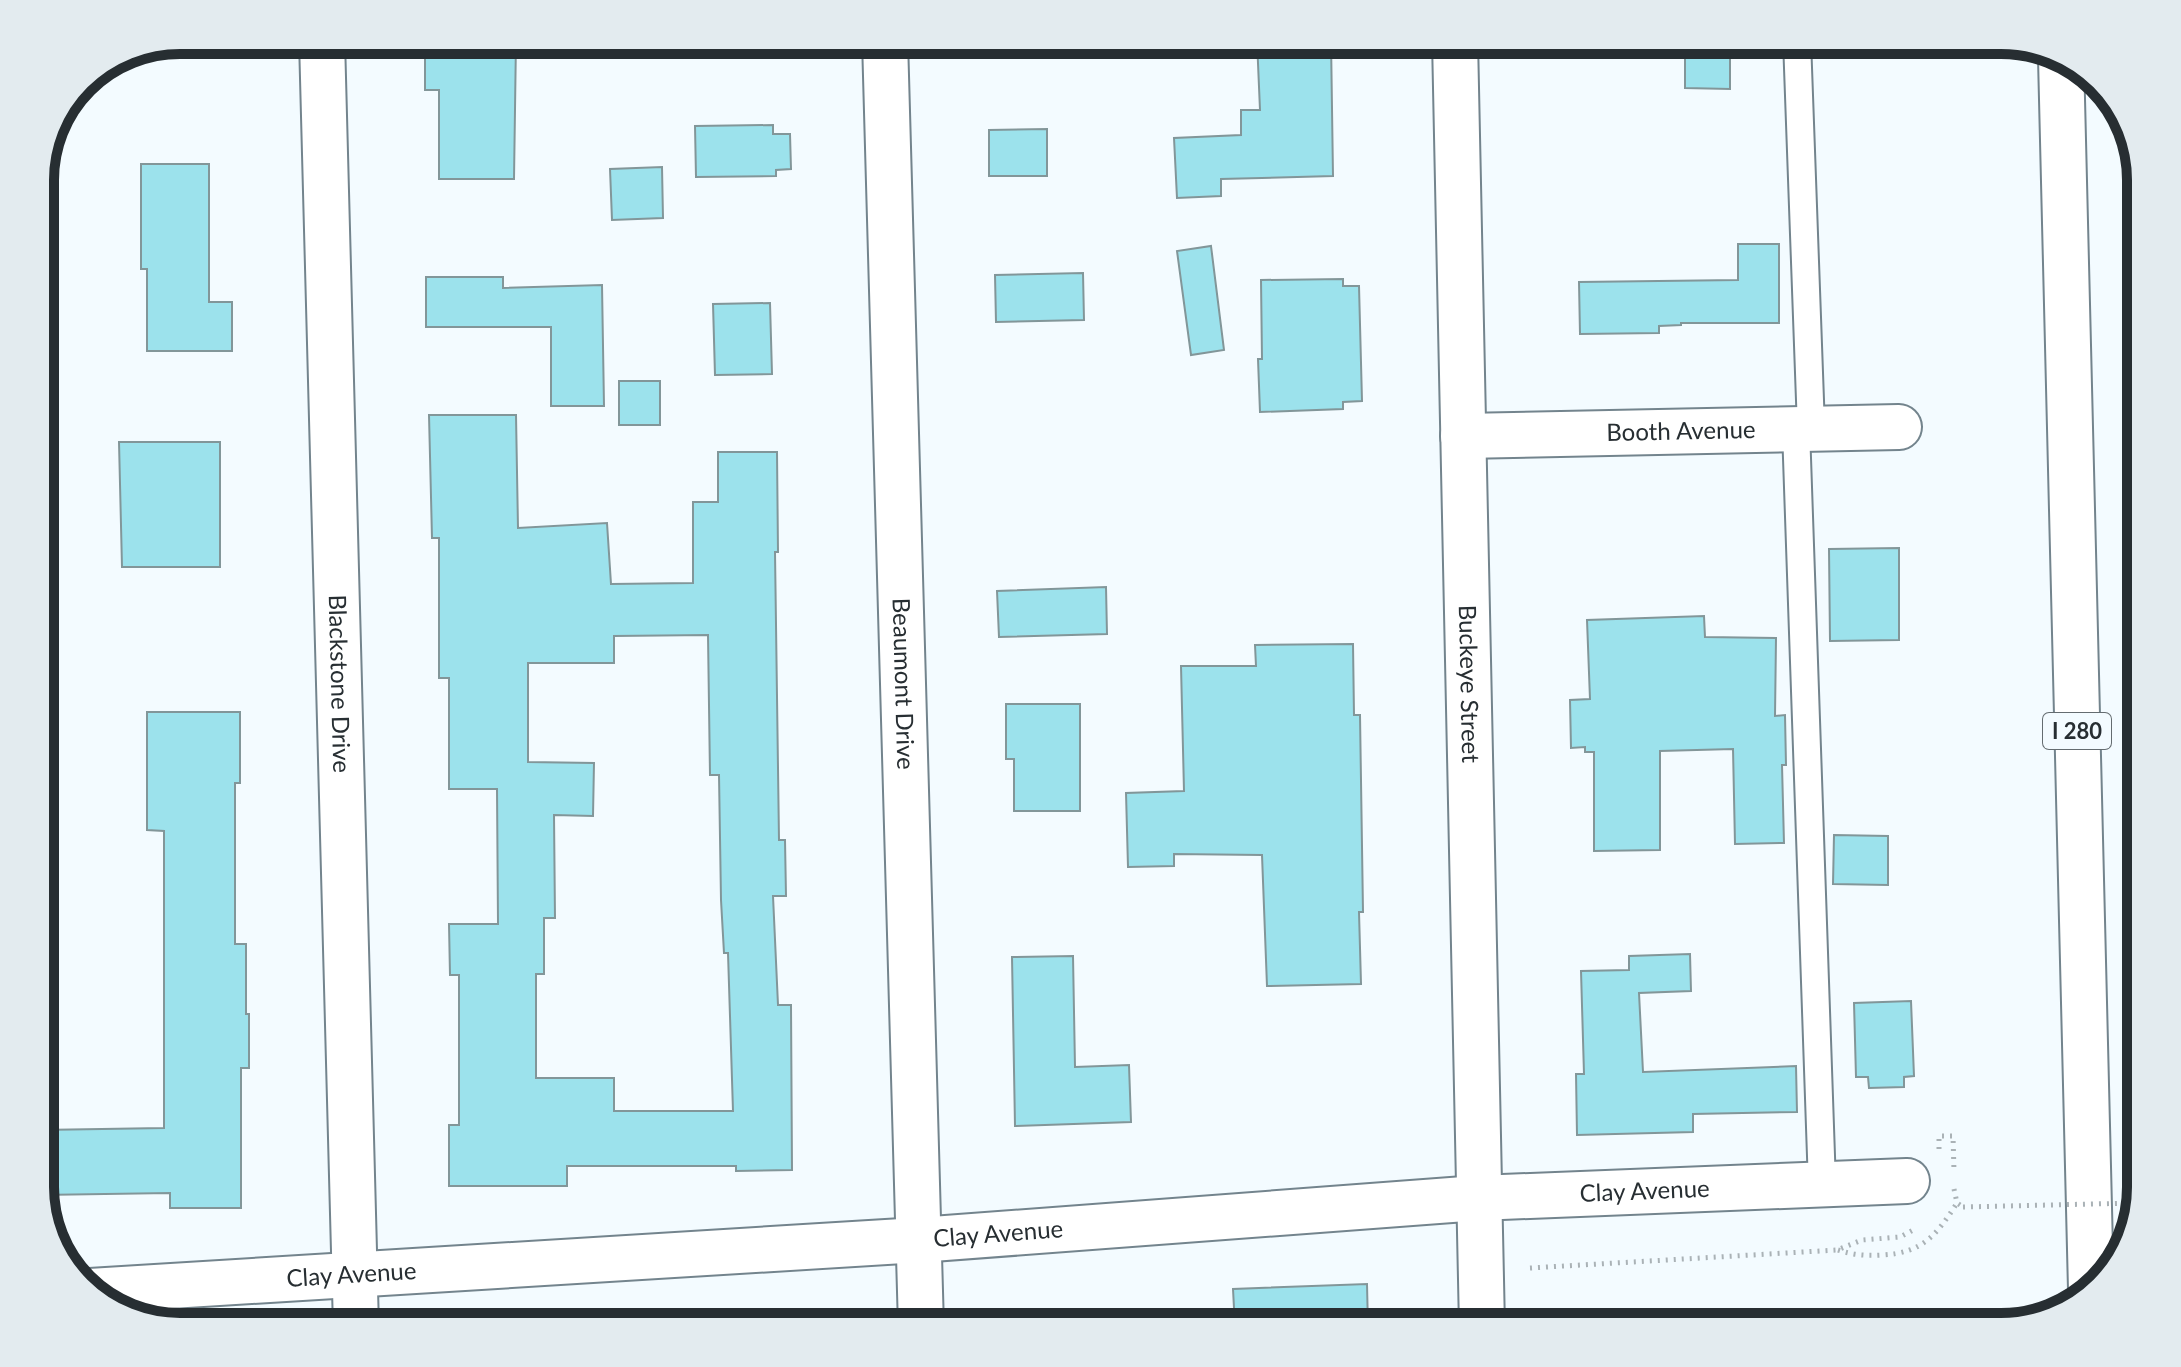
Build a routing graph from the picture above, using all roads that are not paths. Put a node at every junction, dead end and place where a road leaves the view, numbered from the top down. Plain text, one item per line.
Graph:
1 (322, 54) edge
2 (885, 54) edge
3 (1455, 54) edge
4 (1797, 54) edge
5 (2045, 62) edge
6 (2061, 69) edge
7 (2062, 172) junction
8 (1899, 427) dead end
9 (1804, 429) junction
10 (1463, 436) junction
11 (1907, 1181) dead end
12 (1822, 1185) junction
13 (1478, 1198) junction
14 (919, 1240) junction
15 (355, 1274) junction
16 (2091, 1275) edge
17 (107, 1290) edge
18 (356, 1313) edge
19 (921, 1313) edge
20 (1482, 1313) edge

1 - 15 main road, Blackstone Drive
2 - 14 main road, Beaumont Drive
3 - 10 main road, Buckeye Street
4 - 9 lane
5 - 7 main road
6 - 7 main road, I 280
7 - 16 main road, I 280
8 - 9 main road, Booth Avenue
9 - 10 main road, Booth Avenue
9 - 12 lane
10 - 13 main road, Buckeye Street
11 - 12 main road, Clay Avenue
12 - 13 main road, Clay Avenue
13 - 14 main road, Clay Avenue
13 - 20 main road, Buckeye Street
14 - 15 main road, Clay Avenue
14 - 19 main road, Beaumont Drive
15 - 17 main road, Clay Avenue
15 - 18 main road, Blackstone Drive

